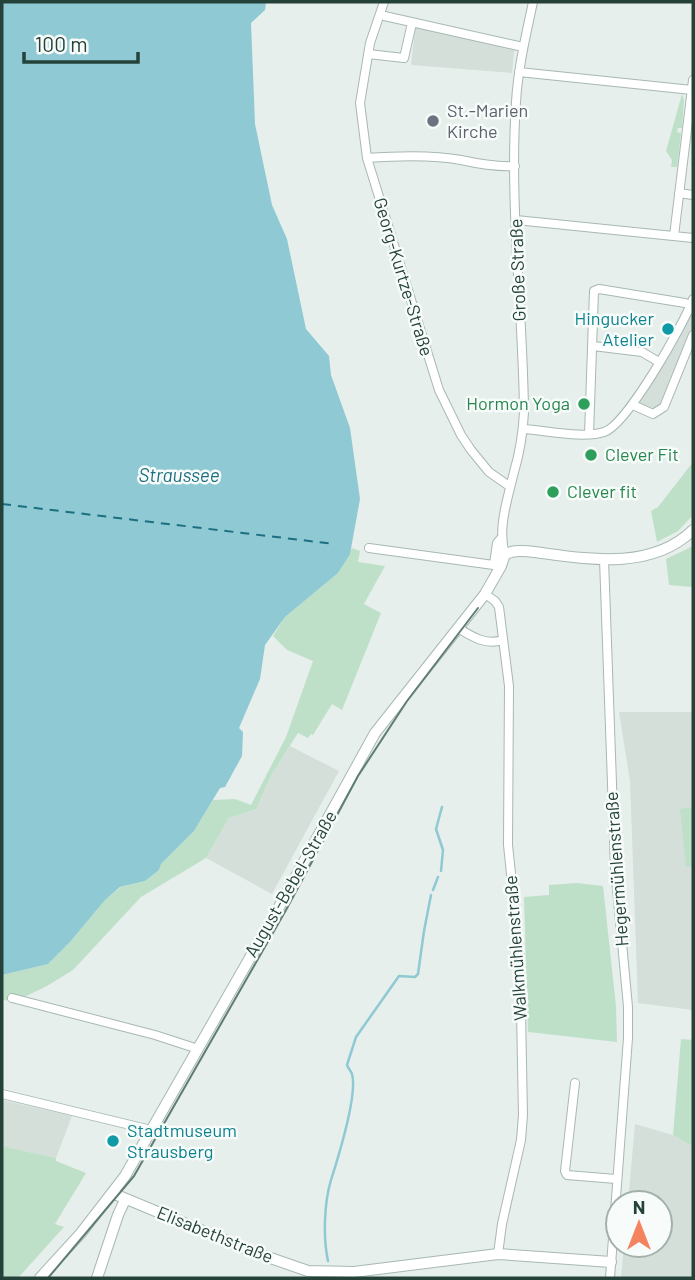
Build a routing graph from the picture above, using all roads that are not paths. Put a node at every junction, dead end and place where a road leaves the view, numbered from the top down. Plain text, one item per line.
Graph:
1 (384, 2) edge
2 (533, 2) edge
3 (380, 15) junction
4 (412, 23) junction
5 (523, 47) junction
6 (368, 54) junction
7 (519, 72) junction
8 (693, 80) edge
9 (692, 90) edge
10 (367, 158) junction
11 (516, 166) junction
12 (679, 193) junction
13 (693, 195) edge
14 (516, 220) junction
15 (674, 236) junction
16 (693, 239) edge
17 (692, 304) edge
18 (693, 335) edge
19 (593, 346) junction
20 (659, 362) junction
21 (633, 405) junction
22 (523, 429) junction
23 (589, 434) junction
24 (509, 486) junction
25 (693, 530) edge
26 (502, 537) junction
27 (369, 548) dead end
28 (542, 553) junction
29 (505, 554) junction
30 (604, 559) junction
31 (497, 565) junction
32 (487, 591) junction
33 (458, 628) junction
34 (502, 640) junction
35 (12, 998) dead end
36 (198, 1049) junction
37 (575, 1083) dead end
38 (2, 1094) edge
39 (152, 1129) junction
40 (616, 1179) junction
41 (112, 1193) junction
42 (125, 1200) junction
43 (498, 1254) junction
44 (611, 1262) junction
45 (362, 1274) edge
46 (40, 1278) edge
47 (97, 1278) edge
48 (610, 1278) edge

1 - 3 street, Georg-Kurtze-Straße
2 - 5 street, Große Straße
3 - 4 street
3 - 6 street, Georg-Kurtze-Straße
4 - 5 street
4 - 6 street
5 - 7 street, Große Straße
6 - 10 street, Georg-Kurtze-Straße
7 - 9 street
7 - 11 street, Große Straße
8 - 9 street
9 - 12 street
10 - 11 street
10 - 24 street, Georg-Kurtze-Straße
11 - 14 street, Große Straße
12 - 13 street
12 - 15 street
14 - 15 street
14 - 22 street, Große Straße
15 - 16 street
17 - 19 street
17 - 20 street
18 - 21 street
19 - 20 street
19 - 23 street
20 - 21 street
21 - 23 street
22 - 23 street
22 - 24 street, Große Straße
24 - 26 street, Große Straße
25 - 30 street
26 - 29 street, Große Straße
26 - 31 street, Große Straße
27 - 31 street
28 - 29 street
28 - 30 street
28 - 31 street
29 - 31 street, August-Bebel-Straße
30 - 40 street, Hegermühlenstraße
31 - 32 street, August-Bebel-Straße
32 - 33 street, August-Bebel-Straße
32 - 34 street, Walkmühlenstraße
33 - 34 street
33 - 36 street, August-Bebel-Straße
34 - 43 street, Walkmühlenstraße
35 - 36 street
36 - 39 street, August-Bebel-Straße
37 - 40 street
38 - 39 street
39 - 41 street, August-Bebel-Straße
40 - 44 street, Hegermühlenstraße
41 - 42 street, Elisabethstraße
41 - 46 street, August-Bebel-Straße
42 - 45 street, Elisabethstraße
42 - 47 street
43 - 44 street, Elisabethstraße
43 - 45 street, Elisabethstraße
44 - 48 street, Hegermühlenstraße

